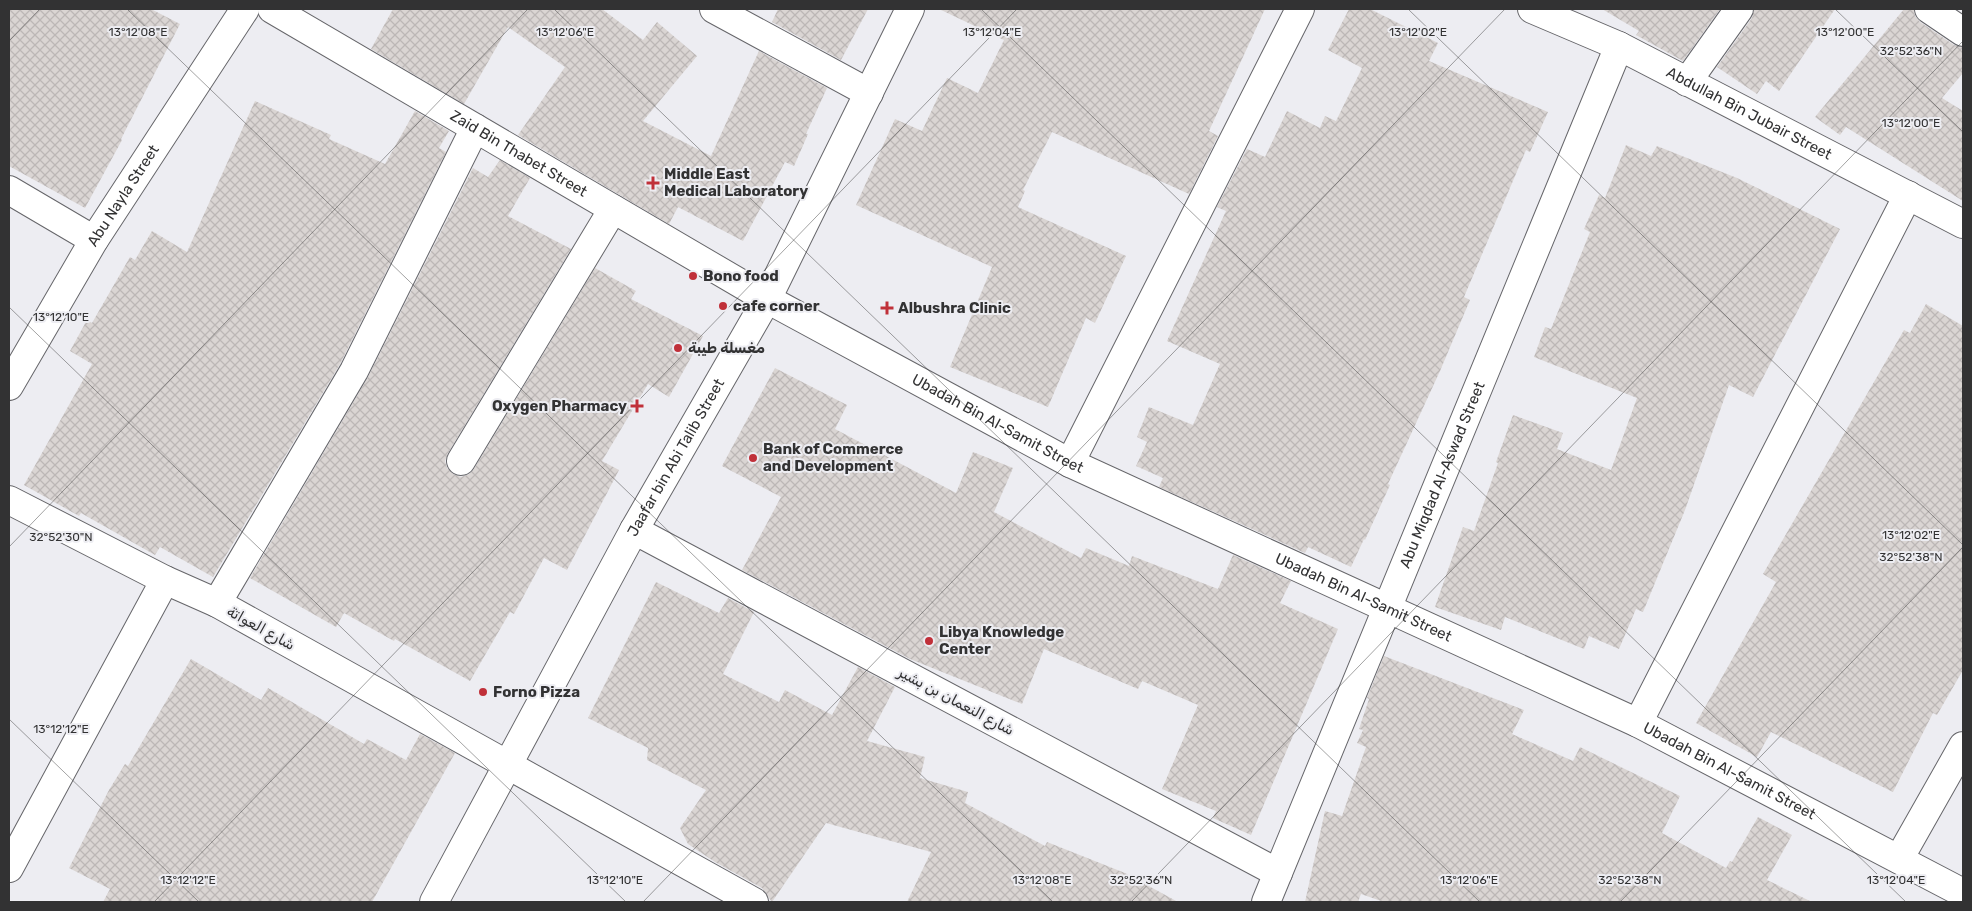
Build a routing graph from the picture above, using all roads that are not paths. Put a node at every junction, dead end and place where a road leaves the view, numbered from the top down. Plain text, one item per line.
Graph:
1 (245, 9) edge
2 (272, 9) edge
3 (714, 9) edge
4 (910, 9) edge
5 (1300, 9) edge
6 (1739, 9) edge
7 (1929, 9) edge
8 (1541, 11) edge
9 (1963, 32) edge
10 (1619, 46) junction
11 (1687, 82) junction
12 (869, 93) junction
13 (475, 128) junction
14 (9, 190) edge
15 (1908, 195) junction
16 (613, 209) junction
17 (1963, 224) edge
18 (94, 240) junction
19 (767, 299) junction
20 (9, 386) edge
21 (461, 461) dead end
22 (1070, 463) junction
23 (9, 500) edge
24 (634, 530) junction
25 (165, 580) junction
26 (217, 604) junction
27 (1387, 608) junction
28 (1638, 723) junction
29 (1963, 746) edge
30 (509, 765) junction
31 (1899, 859) junction
32 (9, 868) edge
33 (1278, 873) junction
34 (1963, 893) edge
35 (434, 902) edge
36 (753, 902) edge
37 (1266, 902) edge

1 - 18 street, Abu Nayla Street
2 - 13 street, Zaid Bin Thabet Street
3 - 12 street
4 - 12 street, Jaafar bin Abi Talib Street
5 - 22 street
6 - 11 street
7 - 9 street
8 - 10 street, Abdullah Bin Jubair Street
10 - 11 street, Abdullah Bin Jubair Street
10 - 27 street, Abu Miqdad Al-Aswad Street
11 - 15 street, Abdullah Bin Jubair Street
12 - 19 street, Jaafar bin Abi Talib Street
13 - 16 street, Zaid Bin Thabet Street
13 - 26 street
14 - 18 street
15 - 17 street, Abdullah Bin Jubair Street
15 - 28 street
16 - 19 street, Zaid Bin Thabet Street
16 - 21 street
18 - 20 street, Abu Nayla Street
19 - 22 street, Ubadah Bin Al-Samit Street
19 - 24 street, Jaafar bin Abi Talib Street
22 - 27 street, Ubadah Bin Al-Samit Street
23 - 25 street, شارع العواتة
24 - 30 street, Jaafar bin Abi Talib Street
24 - 33 street, شارع النعمان بن بشير
25 - 26 street, شارع العواتة
25 - 32 street
26 - 30 street, شارع العواتة
27 - 28 street, Ubadah Bin Al-Samit Street
27 - 33 street, Abu Miqdad Al-Aswad Street
28 - 31 street, Ubadah Bin Al-Samit Street
29 - 31 street
30 - 35 street, Jaafar bin Abi Talib Street
30 - 36 street, شارع العواتة
31 - 34 street, Ubadah Bin Al-Samit Street
33 - 37 street, Abu Miqdad Al-Aswad Street

